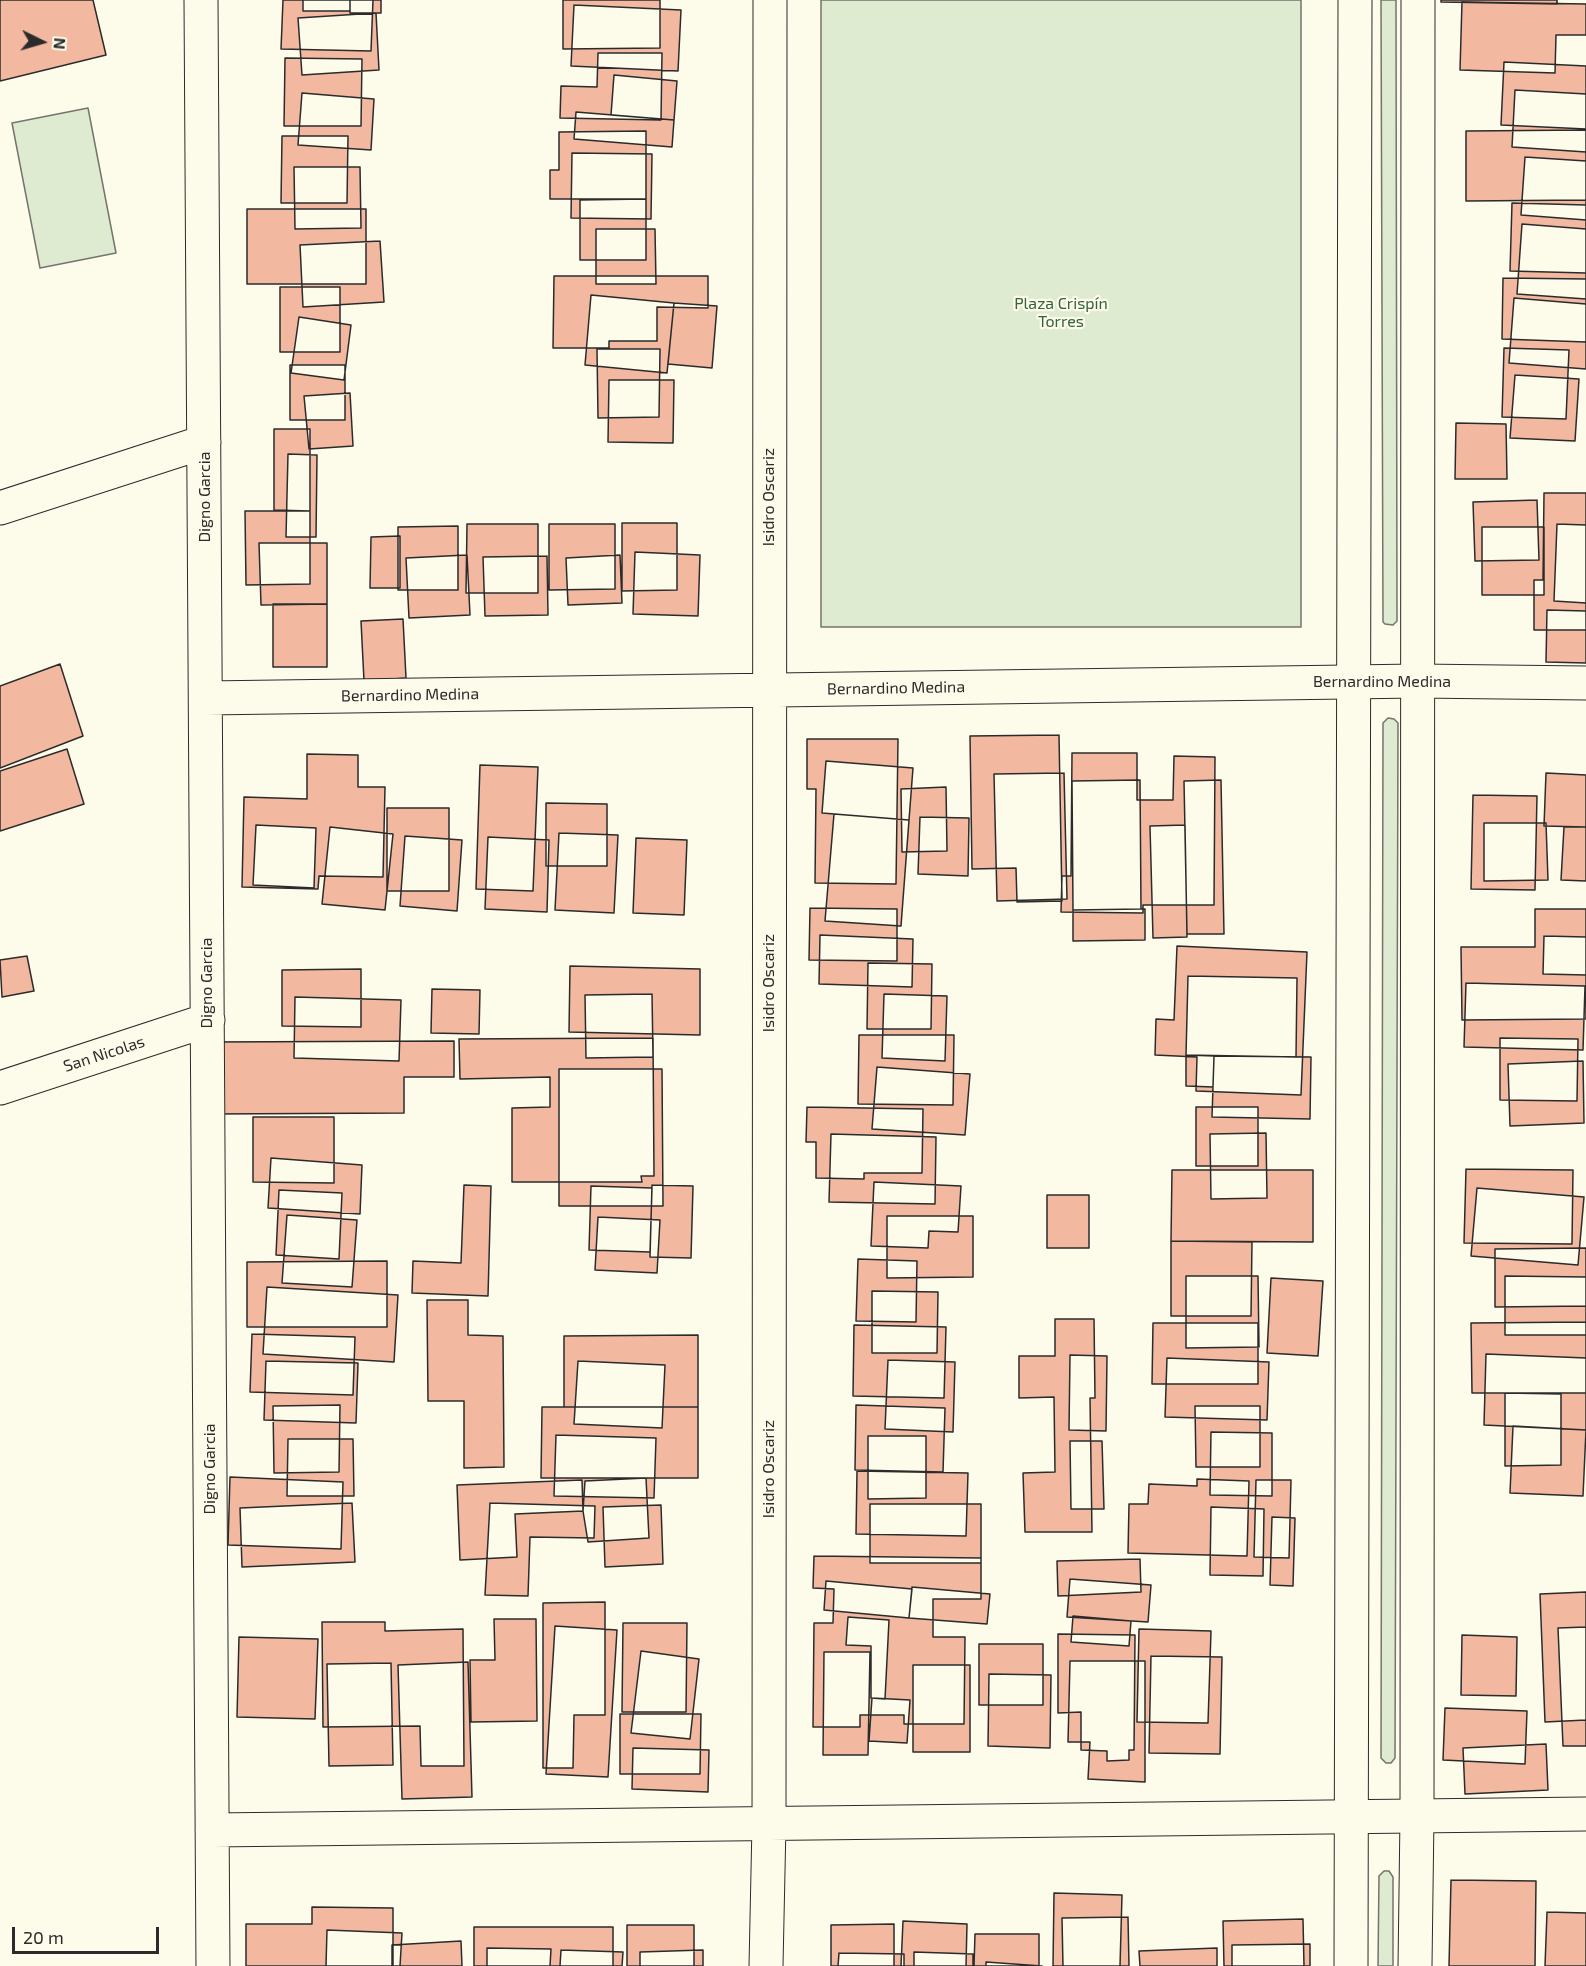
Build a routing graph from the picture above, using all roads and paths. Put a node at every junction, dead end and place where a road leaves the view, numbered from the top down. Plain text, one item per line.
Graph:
1 (201, 0) edge
2 (770, 0) edge
3 (1355, 0) edge
4 (1418, 0) edge
5 (204, 442) junction
6 (0, 508) edge
7 (1418, 681) junction
8 (1354, 682) junction
9 (1586, 683) edge
10 (769, 690) junction
11 (206, 698) junction
12 (208, 1020) junction
13 (0, 1088) edge
14 (1586, 1814) edge
15 (1417, 1815) junction
16 (1352, 1816) junction
17 (769, 1824) junction
18 (212, 1830) junction
19 (213, 1966) edge
20 (766, 1966) edge
21 (1351, 1966) edge
22 (1415, 1966) edge

1 - 5 street, Digno Garcia
2 - 10 street, Isidro Oscariz
3 - 8 street
4 - 7 street
5 - 6 street
5 - 11 street, Digno Garcia
7 - 8 street, Bernardino Medina
7 - 9 street, Bernardino Medina
7 - 15 street
8 - 10 street, Bernardino Medina
8 - 16 street
10 - 11 street, Bernardino Medina
10 - 17 street, Isidro Oscariz
11 - 12 street, Digno Garcia
12 - 13 street, San Nicolas
12 - 18 street, Digno Garcia
14 - 15 street
15 - 16 street
15 - 22 street
16 - 17 street
16 - 21 street
17 - 18 street
17 - 20 street, Isidro Oscariz
18 - 19 street, Digno Garcia

